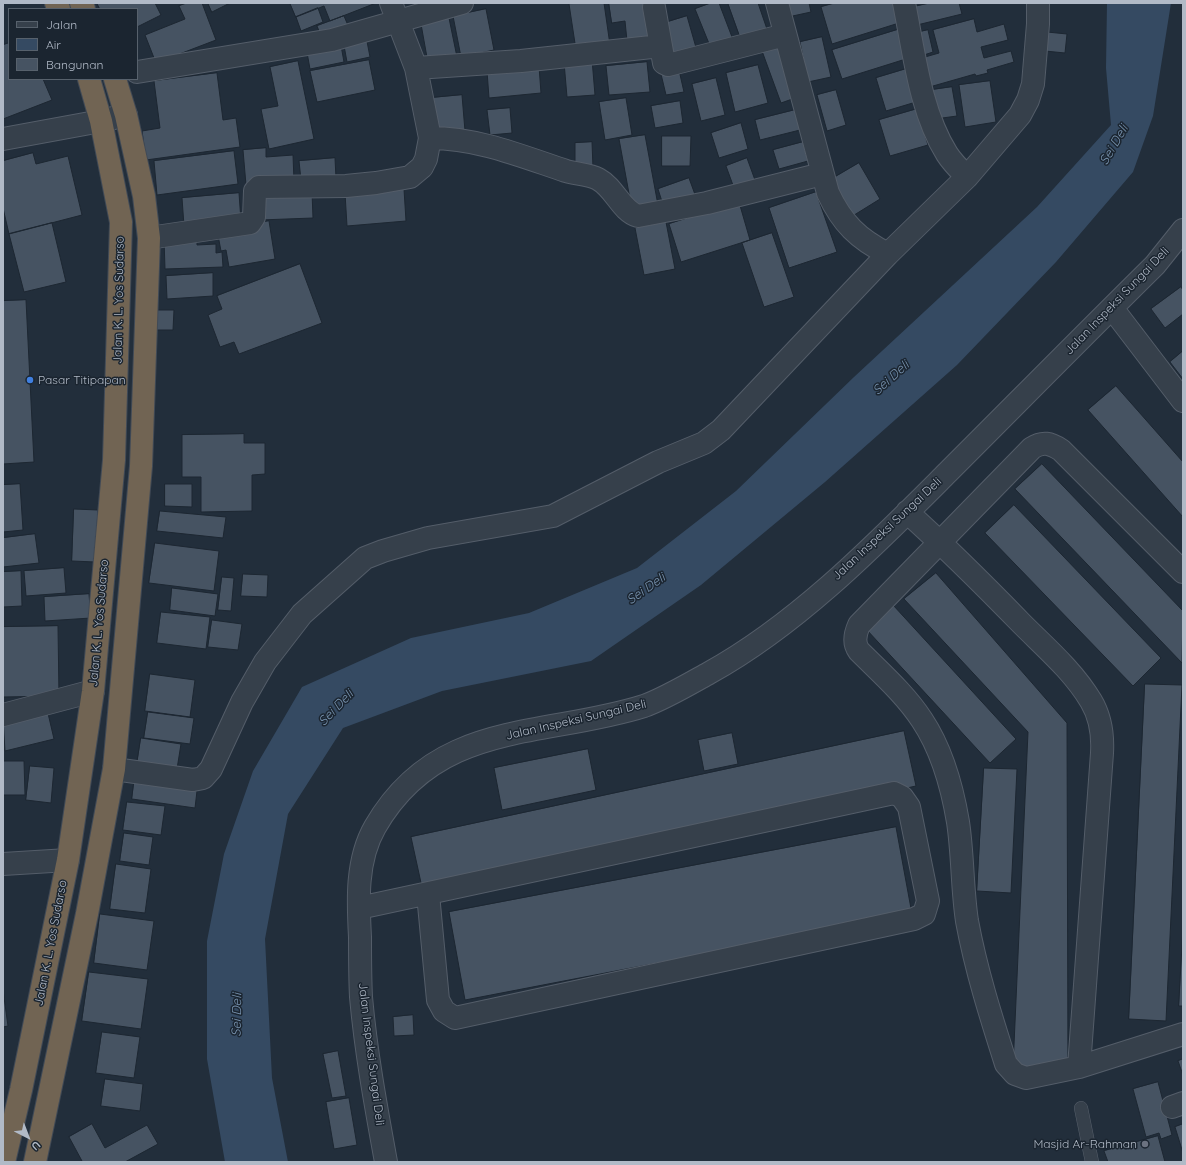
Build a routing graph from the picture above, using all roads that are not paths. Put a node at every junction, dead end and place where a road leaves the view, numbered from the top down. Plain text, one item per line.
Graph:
1 (462, 3) edge
2 (777, 3) edge
3 (904, 3) edge
4 (1038, 3) edge
5 (654, 7) dead end
6 (395, 12) edge
7 (785, 34) junction
8 (662, 46) junction
9 (416, 68) junction
10 (138, 72) edge
11 (89, 80) edge
12 (115, 80) edge
13 (126, 115) junction
14 (101, 121) junction
15 (430, 138) junction
16 (3, 139) edge
17 (822, 174) junction
18 (967, 177) junction
19 (1183, 230) edge
20 (149, 238) junction
21 (888, 254) junction
22 (1112, 308) junction
23 (1183, 401) edge
24 (111, 494) junction
25 (138, 495) junction
26 (907, 512) junction
27 (941, 542) junction
28 (1183, 572) edge
29 (93, 691) junction
30 (3, 715) edge
31 (114, 769) junction
32 (68, 860) junction
33 (3, 864) edge
34 (428, 894) junction
35 (359, 908) junction
36 (1183, 1034) edge
37 (1079, 1067) junction
38 (1081, 1108) dead end
39 (4, 1162) edge
40 (35, 1162) edge
41 (386, 1162) edge
42 (1092, 1162) edge

1 - 6 street
2 - 7 street
3 - 18 street
4 - 18 street
5 - 8 street
6 - 9 street
6 - 10 street
7 - 8 street
7 - 17 street
8 - 9 street
9 - 15 street
11 - 14 highway, Jalan K. L. Yos Sudarso
12 - 13 highway
13 - 14 street
13 - 20 highway
14 - 16 street
14 - 24 highway, Jalan K. L. Yos Sudarso
15 - 17 street
15 - 20 street
17 - 21 street
18 - 21 street
19 - 22 street, Jalan Inspeksi Sungai Deli
20 - 25 highway
21 - 31 street
22 - 23 street
22 - 26 street, Jalan Inspeksi Sungai Deli
24 - 25 highway
24 - 29 highway, Jalan K. L. Yos Sudarso
25 - 31 highway
26 - 27 street
26 - 35 street, Jalan Inspeksi Sungai Deli
27 - 28 street
27 - 37 street
27 - 37 street
29 - 30 street
29 - 32 highway, Jalan K. L. Yos Sudarso
31 - 40 highway
32 - 33 street
32 - 39 highway, Jalan K. L. Yos Sudarso
34 - 34 street
34 - 35 street
35 - 41 street, Jalan Inspeksi Sungai Deli
36 - 37 street
38 - 42 lane

